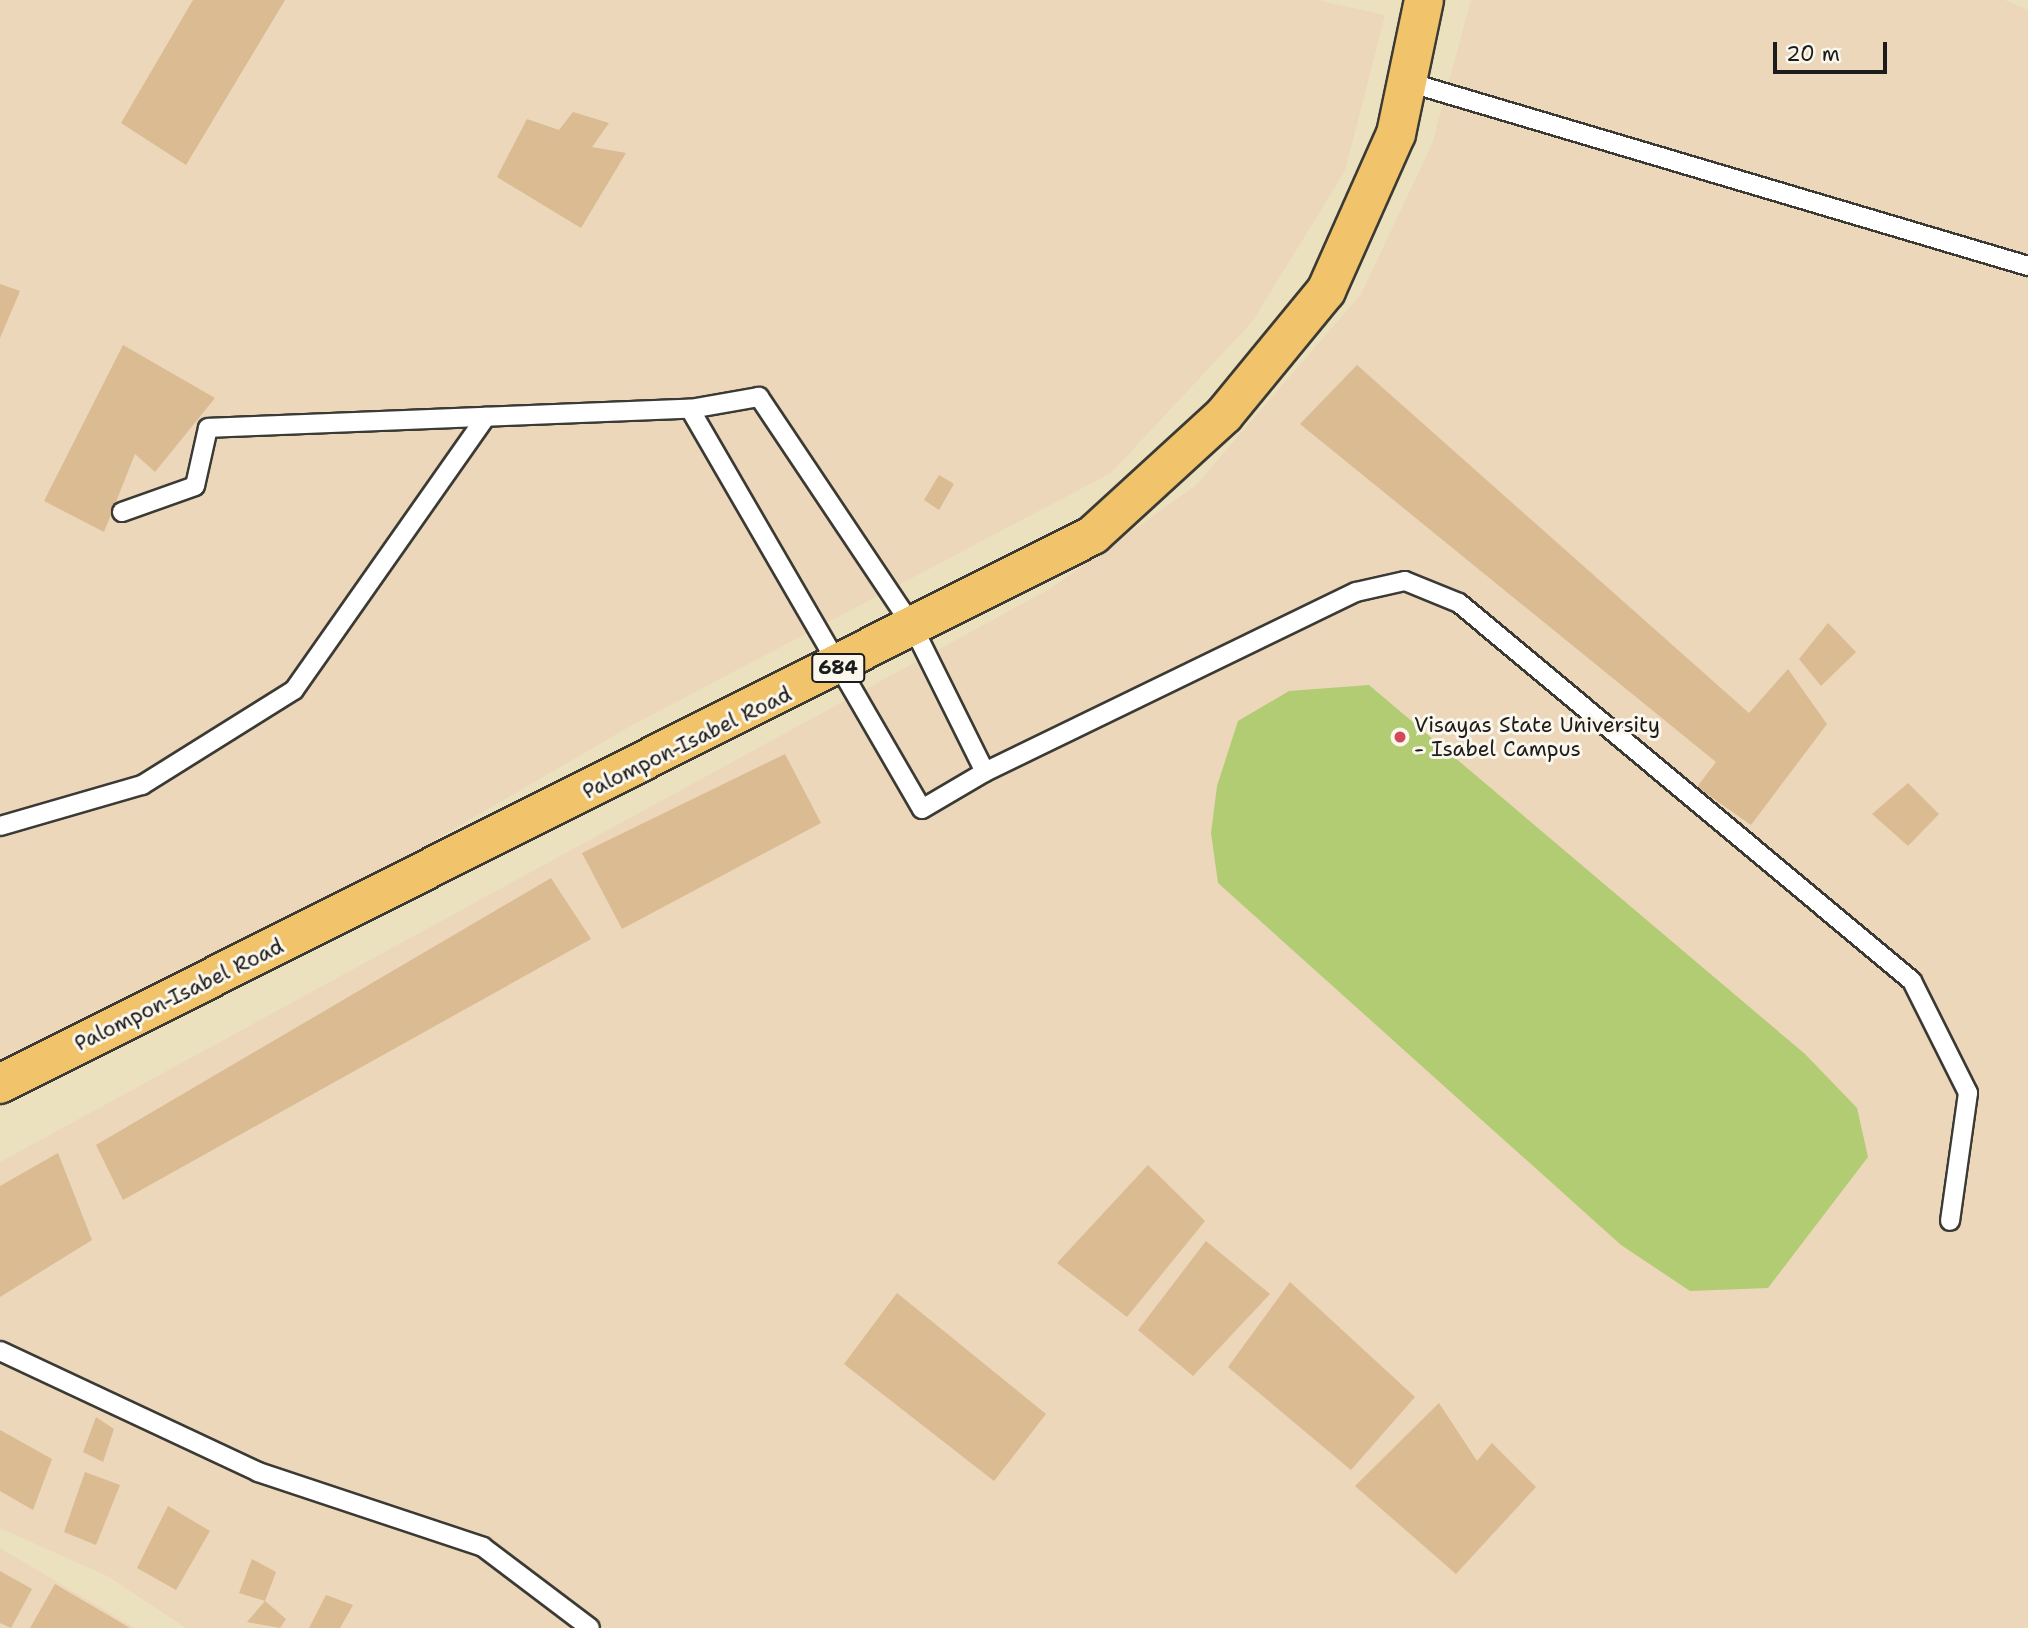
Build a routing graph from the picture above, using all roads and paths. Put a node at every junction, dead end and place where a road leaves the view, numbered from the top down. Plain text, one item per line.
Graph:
1 (1424, 0) edge
2 (1410, 83) junction
3 (2028, 266) edge
4 (690, 410) junction
5 (486, 417) junction
6 (122, 512) dead end
7 (913, 627) junction
8 (837, 668) junction
9 (985, 772) junction
10 (0, 826) edge
11 (0, 1084) edge
12 (1950, 1221) dead end
13 (0, 1352) edge
14 (590, 1628) edge

1 - 2 highway, Palompon-Isabel Road / 684
2 - 3 lane
2 - 7 highway, Palompon-Isabel Road / 684
4 - 5 lane
4 - 7 lane
4 - 8 lane
5 - 6 lane
5 - 10 lane
7 - 8 highway, Palompon-Isabel Road / 684
7 - 9 lane
8 - 9 lane
8 - 11 highway, Palompon-Isabel Road / 684
9 - 12 lane
13 - 14 lane

